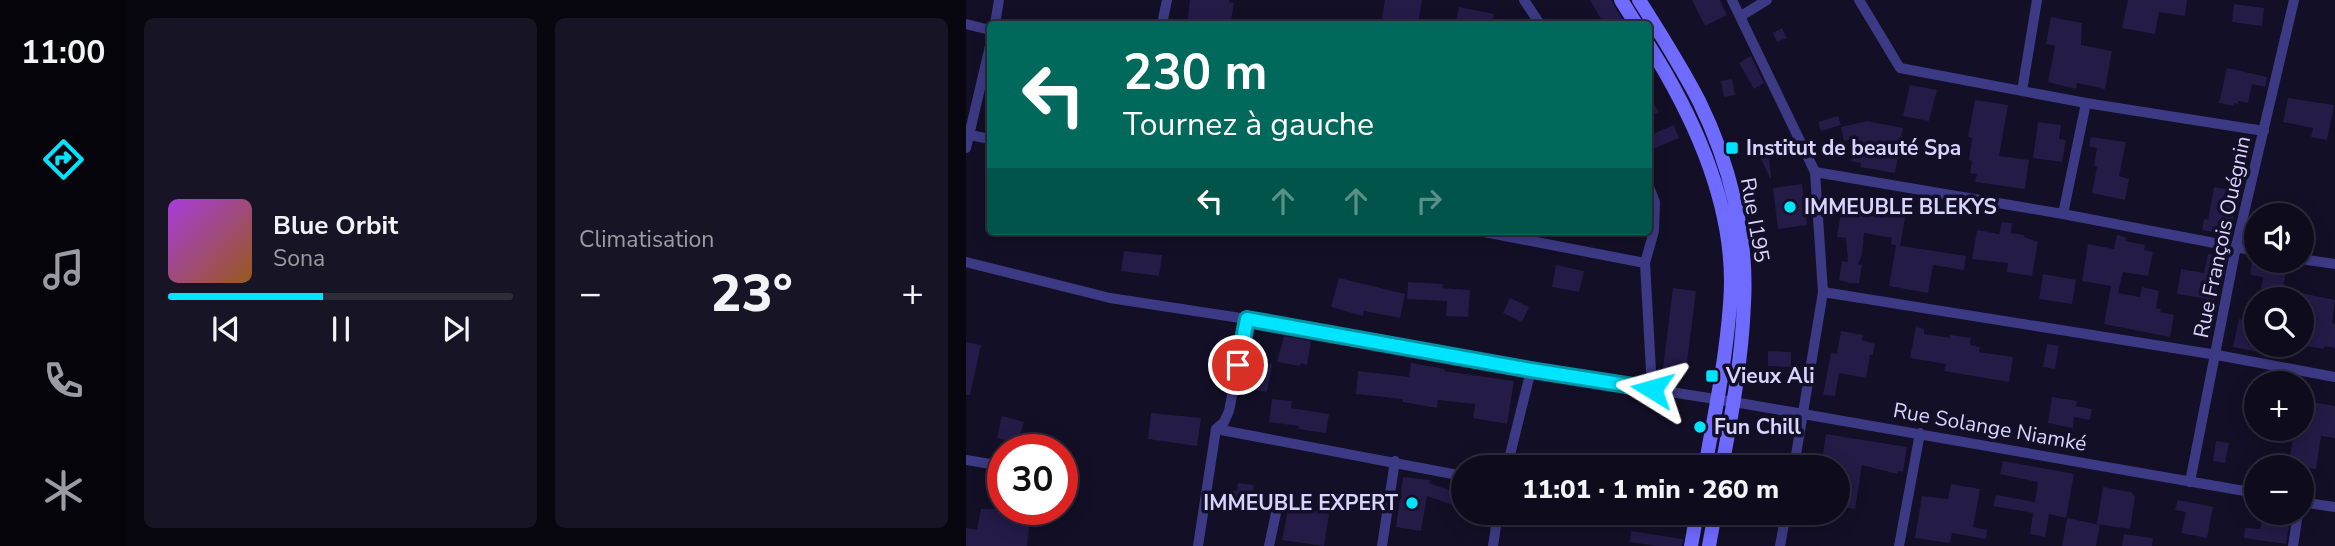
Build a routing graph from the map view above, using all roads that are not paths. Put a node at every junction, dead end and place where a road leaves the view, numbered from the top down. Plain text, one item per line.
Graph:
1 (999, 0) edge
2 (1167, 0) edge
3 (1524, 0) edge
4 (1621, 0) edge
5 (1639, 0) edge
6 (1732, 0) edge
7 (1767, 0) edge
8 (1859, 0) edge
9 (2037, 0) edge
10 (2294, 0) edge
11 (1741, 16) junction
12 (996, 21) edge
13 (1163, 21) edge
14 (1538, 21) edge
15 (1634, 21) edge
16 (1651, 21) edge
17 (1652, 22) edge
18 (966, 24) edge
19 (987, 29) edge
20 (1652, 51) edge
21 (987, 59) edge
22 (2022, 91) junction
23 (2086, 103) junction
24 (2264, 131) junction
25 (970, 135) junction
26 (987, 138) edge
27 (966, 148) edge
28 (1815, 172) junction
29 (1652, 194) edge
30 (2063, 214) junction
31 (1652, 231) edge
32 (1500, 235) edge
33 (1651, 235) edge
34 (2236, 247) junction
35 (2244, 249) edge
36 (2314, 260) edge
37 (966, 262) edge
38 (1645, 263) junction
39 (2335, 264) edge
40 (1823, 292) junction
41 (1247, 319) junction
42 (2217, 355) junction
43 (1531, 370) junction
44 (2335, 377) edge
45 (1652, 389) junction
46 (1718, 399) junction
47 (1734, 402) junction
48 (1804, 414) junction
49 (1216, 429) junction
50 (1920, 433) junction
51 (1510, 455) edge
52 (1707, 455) edge
53 (1724, 455) edge
54 (1796, 455) edge
55 (966, 460) edge
56 (1395, 461) junction
57 (987, 463) edge
58 (1451, 473) edge
59 (2190, 482) junction
60 (2244, 491) edge
61 (1279, 499) dead end
62 (2314, 504) edge
63 (2335, 507) edge
64 (1496, 525) edge
65 (1695, 525) edge
66 (1712, 525) edge
67 (1784, 525) edge
68 (2296, 525) edge
69 (1198, 546) edge
70 (1269, 546) edge
71 (1382, 546) edge
72 (1493, 546) edge
73 (1691, 546) edge
74 (1709, 546) edge
75 (1780, 546) edge
76 (1899, 546) edge
77 (2293, 546) edge

1 - 12 street
2 - 13 street
3 - 14 street
4 - 15 main road
5 - 16 main road, Rue I195
6 - 11 street
7 - 11 street
8 - 22 street
9 - 22 street
10 - 24 street, Rue François Ouégnin
11 - 28 street
17 - 47 main road, Rue I195
18 - 19 street
20 - 46 main road, Rue I195
21 - 25 street
22 - 23 street
23 - 24 street
23 - 30 street
24 - 34 street, Rue François Ouégnin
25 - 26 street
25 - 27 street
28 - 30 street
28 - 40 street
29 - 31 street
30 - 34 street
32 - 38 street
33 - 38 street
34 - 35 street
34 - 42 street, Rue François Ouégnin
36 - 39 street
37 - 41 street, Rue Solange Niamké
38 - 45 street
40 - 42 street
40 - 48 street
41 - 43 street, Rue Solange Niamké
41 - 49 street
42 - 44 street
42 - 59 street, Rue François Ouégnin
43 - 45 street, Rue Solange Niamké
43 - 51 street
45 - 46 street, Rue Solange Niamké
46 - 47 street, Rue Solange Niamké
46 - 52 main road, Rue I195
47 - 48 street, Rue Solange Niamké
47 - 53 main road, Rue I195
48 - 50 street, Rue Solange Niamké
48 - 54 street
49 - 56 street
49 - 69 street
50 - 59 street, Rue Solange Niamké
50 - 76 street
55 - 57 street
56 - 58 street
56 - 71 street
59 - 60 street, Rue Solange Niamké
61 - 70 street
62 - 63 street
64 - 72 street
65 - 73 main road
66 - 74 main road
67 - 75 street
68 - 77 street

